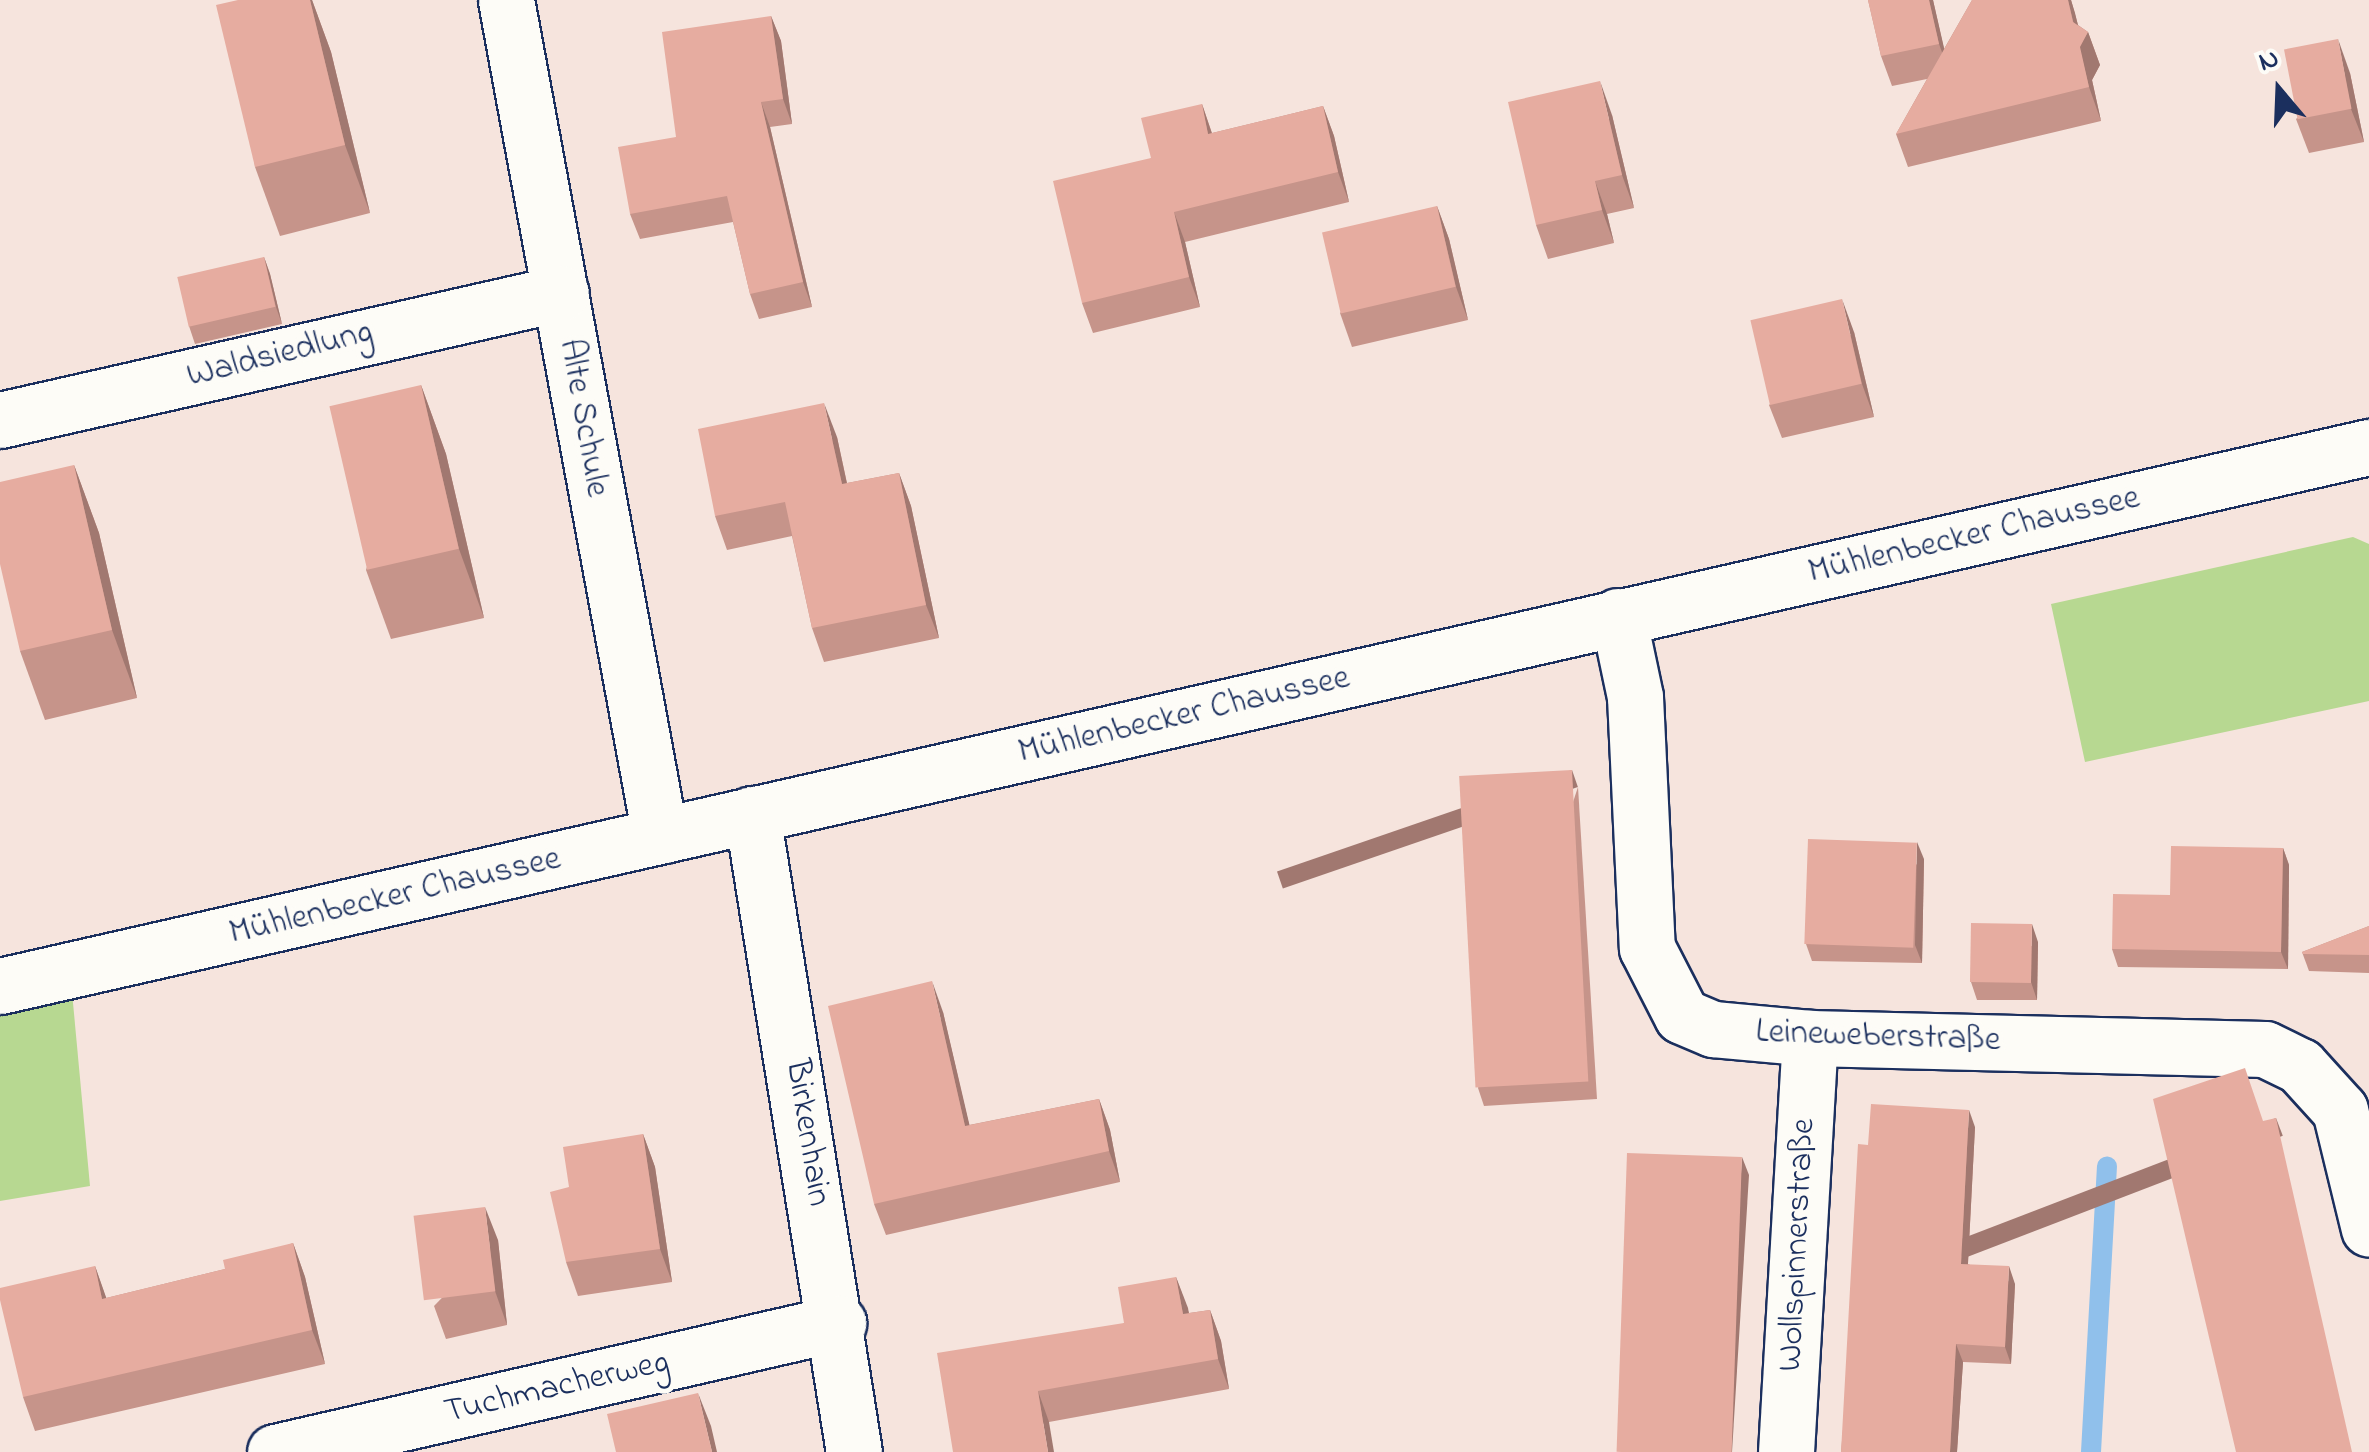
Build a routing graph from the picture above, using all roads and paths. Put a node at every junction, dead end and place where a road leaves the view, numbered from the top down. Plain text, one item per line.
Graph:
1 (506, 0) edge
2 (561, 292) junction
3 (0, 420) edge
4 (2369, 447) edge
5 (1618, 616) junction
6 (752, 814) junction
7 (660, 836) junction
8 (0, 986) edge
9 (1810, 1038) junction
10 (2369, 1230) edge
11 (838, 1324) junction
12 (275, 1452) edge
13 (854, 1452) edge
14 (1786, 1452) edge

1 - 2 street, Alte Schule
2 - 3 street, Waldsiedlung
2 - 7 street, Alte Schule
4 - 5 street, Mühlenbecker Chaussee
5 - 6 street, Mühlenbecker Chaussee
5 - 9 street, Leineweberstraße
6 - 7 street, Mühlenbecker Chaussee
6 - 11 street, Birkenhain
7 - 8 street, Mühlenbecker Chaussee
9 - 10 street, Leineweberstraße
9 - 14 street, Wollspinnerstraße
11 - 12 street, Tuchmacherweg
11 - 13 street, Birkenhain

